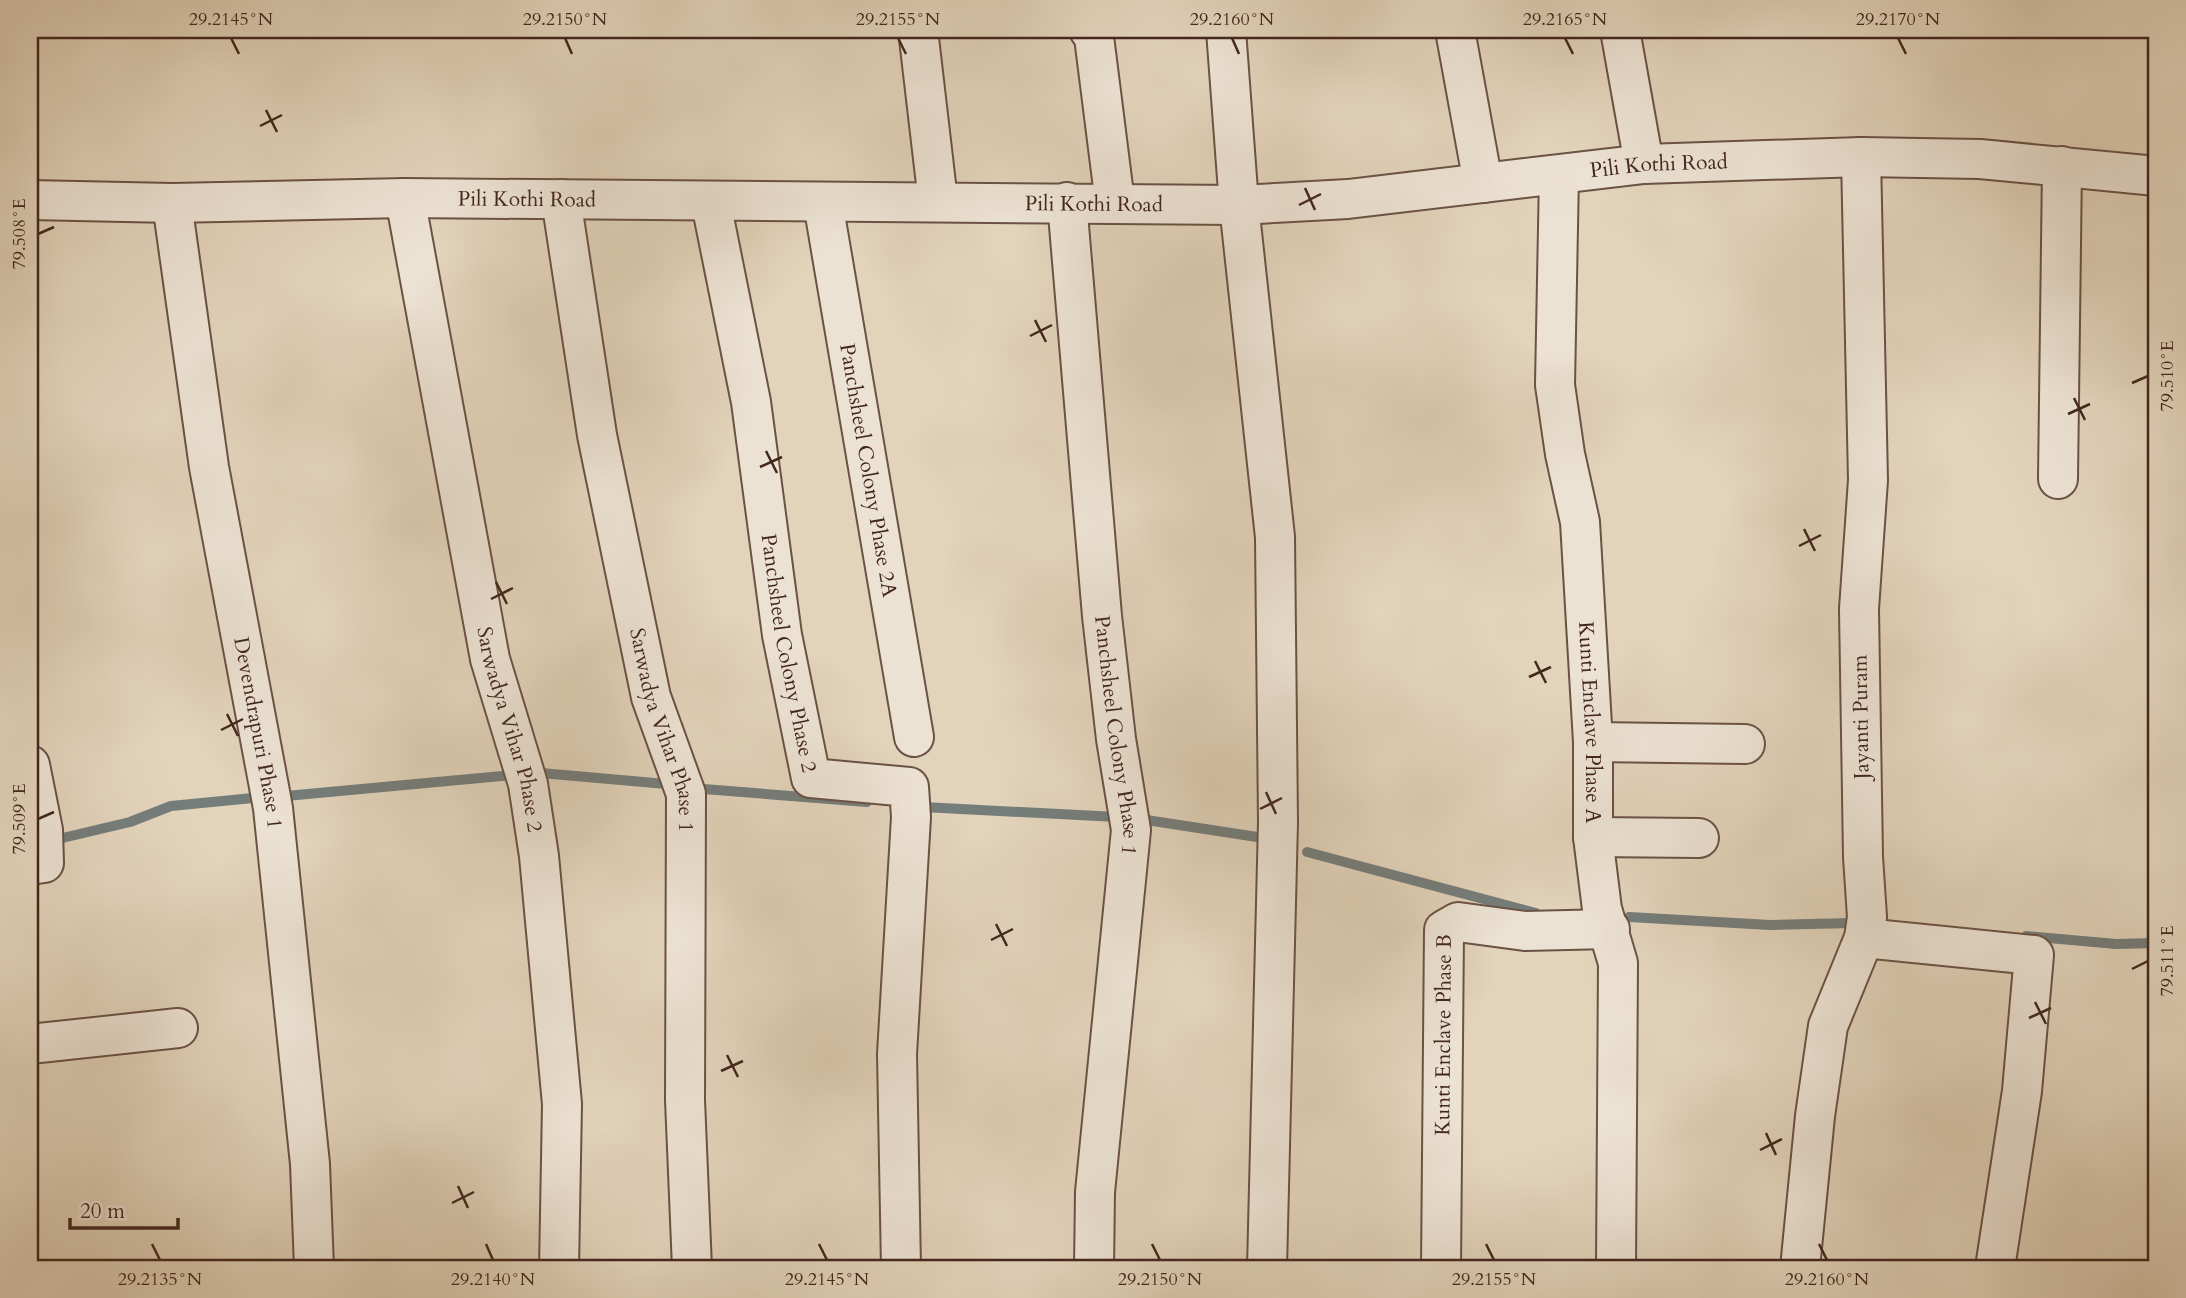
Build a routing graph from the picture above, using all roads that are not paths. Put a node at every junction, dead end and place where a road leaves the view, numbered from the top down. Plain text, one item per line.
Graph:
1 (918, 30) edge
2 (1089, 30) edge
3 (1226, 30) edge
4 (1455, 30) edge
5 (1620, 30) edge
6 (1861, 157) junction
7 (1644, 164) junction
8 (2062, 166) junction
9 (1559, 175) junction
10 (2156, 176) edge
11 (1483, 183) junction
12 (405, 198) junction
13 (561, 199) junction
14 (30, 200) edge
15 (938, 201) junction
16 (823, 202) junction
17 (1067, 202) junction
18 (172, 203) junction
19 (711, 203) junction
20 (1115, 203) junction
21 (1239, 205) junction
22 (2058, 479) dead end
23 (914, 737) dead end
24 (1592, 742) junction
25 (1745, 744) dead end
26 (30, 765) edge
27 (1593, 837) junction
28 (1699, 838) dead end
29 (30, 865) edge
30 (1610, 929) junction
31 (1864, 938) junction
32 (178, 1028) dead end
33 (30, 1044) edge
34 (314, 1268) edge
35 (559, 1268) edge
36 (692, 1268) edge
37 (901, 1268) edge
38 (1094, 1268) edge
39 (1267, 1268) edge
40 (1441, 1268) edge
41 (1616, 1268) edge
42 (1800, 1268) edge
43 (1995, 1268) edge

1 - 15 street
2 - 20 street
3 - 21 street
4 - 11 street
5 - 7 street
6 - 7 street, Pili Kothi Road
6 - 8 street, Pili Kothi Road
6 - 31 street, Jayanti Puram
7 - 9 street, Pili Kothi Road
8 - 10 street, Pili Kothi Road
8 - 22 street
9 - 11 street, Pili Kothi Road
9 - 24 street, Kunti Enclave Phase A
11 - 21 street, Pili Kothi Road
12 - 13 street, Pili Kothi Road
12 - 18 street, Pili Kothi Road
12 - 35 street, Sarwadya Vihar Phase 2
13 - 19 street, Pili Kothi Road
13 - 36 street, Sarwadya Vihar Phase 1
14 - 18 street, Pili Kothi Road
15 - 16 street, Pili Kothi Road
15 - 17 street, Pili Kothi Road
16 - 19 street, Pili Kothi Road
16 - 23 street, Panchsheel Colony Phase 2A
17 - 20 street, Pili Kothi Road
17 - 38 street, Panchsheel Colony Phase 1
18 - 34 street, Devendrapuri Phase 1
19 - 37 street, Panchsheel Colony Phase 2
20 - 21 street, Pili Kothi Road
21 - 39 street
24 - 25 street
24 - 27 street, Kunti Enclave Phase A
26 - 29 street
27 - 28 street
27 - 30 street, Kunti Enclave Phase A
30 - 40 street, Kunti Enclave Phase B
30 - 41 street, Kunti Enclave Phase A
31 - 42 street, Jayanti Puram
31 - 43 street
32 - 33 street

